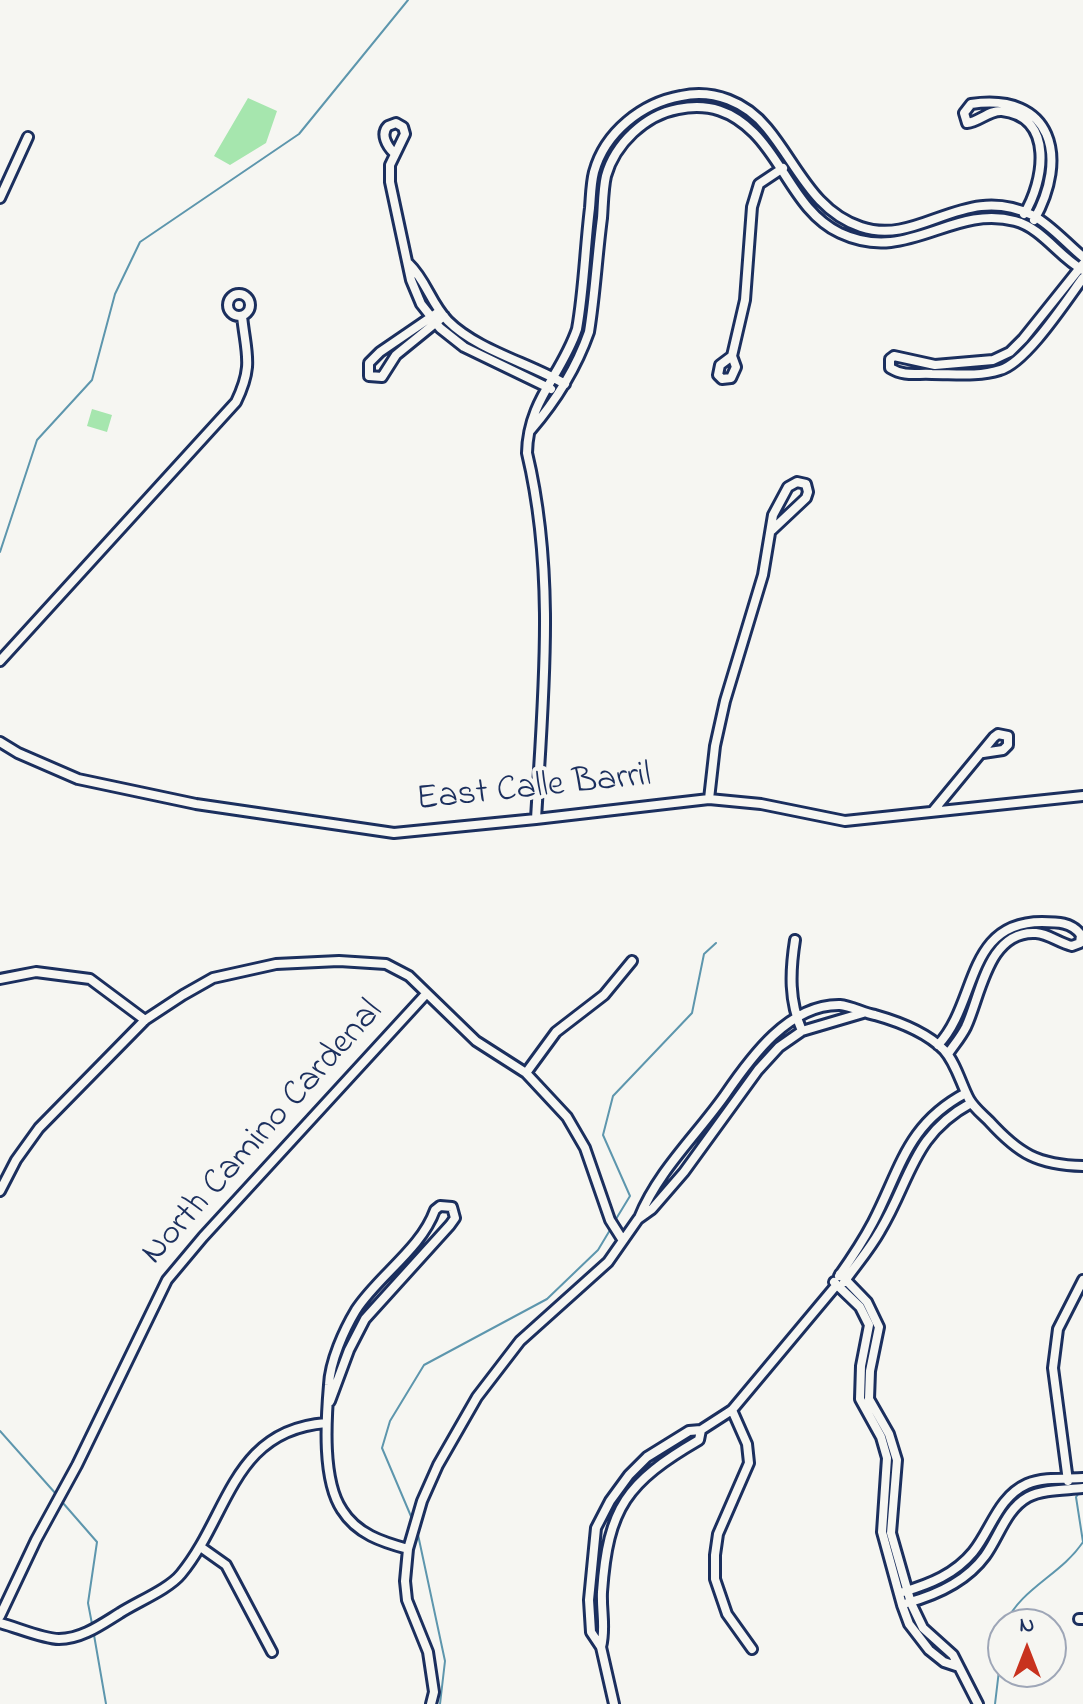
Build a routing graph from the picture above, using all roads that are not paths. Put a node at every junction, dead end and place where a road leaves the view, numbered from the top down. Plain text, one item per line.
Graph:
1 (28, 137) dead end
2 (394, 153) dead end
3 (790, 162) junction
4 (780, 170) junction
5 (0, 198) edge
6 (965, 207) junction
7 (1025, 212) junction
8 (1036, 217) junction
9 (967, 220) junction
10 (1019, 222) junction
11 (862, 227) junction
12 (1029, 227) junction
13 (858, 239) junction
14 (1083, 257) edge
15 (409, 264) junction
16 (1082, 268) edge
17 (1083, 278) edge
18 (442, 314) junction
19 (242, 316) dead end
20 (434, 320) junction
21 (732, 356) dead end
22 (553, 378) junction
23 (547, 387) junction
24 (562, 388) junction
25 (530, 432) junction
26 (772, 530) junction
27 (0, 661) edge
28 (0, 742) edge
29 (983, 753) dead end
30 (1083, 796) edge
31 (709, 799) junction
32 (932, 811) junction
33 (536, 819) junction
34 (795, 940) dead end
35 (632, 961) dead end
36 (0, 979) edge
37 (426, 994) junction
38 (863, 1013) junction
39 (796, 1018) junction
40 (145, 1020) junction
41 (802, 1031) junction
42 (938, 1045) junction
43 (948, 1054) junction
44 (526, 1073) junction
45 (966, 1093) junction
46 (971, 1103) junction
47 (1083, 1166) edge
48 (893, 1180) junction
49 (901, 1188) junction
50 (0, 1191) edge
51 (638, 1219) junction
52 (622, 1239) junction
53 (1083, 1280) edge
54 (839, 1282) junction
55 (330, 1401) junction
56 (732, 1410) junction
57 (326, 1423) junction
58 (1083, 1478) edge
59 (1067, 1479) junction
60 (1083, 1488) edge
61 (1069, 1490) junction
62 (202, 1548) junction
63 (408, 1549) junction
64 (903, 1592) junction
65 (907, 1604) junction
66 (0, 1616) edge
67 (0, 1623) edge
68 (752, 1649) dead end
69 (272, 1652) dead end
70 (431, 1704) edge
71 (614, 1704) edge
72 (978, 1704) edge

1 - 5 street
2 - 15 street
3 - 4 street
3 - 11 street
3 - 22 street
4 - 13 street
4 - 21 street
4 - 24 street
6 - 7 street
6 - 9 street
6 - 11 street
7 - 8 street
7 - 8 street
7 - 10 street
8 - 12 street
8 - 14 street
9 - 10 street
9 - 13 street
10 - 12 street
11 - 13 street
12 - 16 street
15 - 18 street
15 - 20 street
16 - 17 street
18 - 20 street
18 - 22 street
19 - 27 street
20 - 20 street
20 - 23 street
22 - 23 street
22 - 24 street
23 - 24 street
23 - 25 street
24 - 25 street
25 - 33 street
26 - 26 street
26 - 31 street
28 - 33 street, East Calle Barril
29 - 32 street
30 - 32 street, East Calle Barril
31 - 32 street, East Calle Barril
31 - 33 street, East Calle Barril
34 - 39 street
35 - 44 street
36 - 40 street
37 - 40 street
37 - 44 street
37 - 66 street, North Camino Cardenal
38 - 39 street
38 - 41 street
38 - 42 street
39 - 41 street
39 - 51 street
40 - 50 street
41 - 51 street
42 - 43 street
42 - 43 street
43 - 45 street
44 - 52 street
45 - 46 street
45 - 48 street
46 - 47 street
46 - 49 street
48 - 49 street
48 - 54 street
49 - 54 street
51 - 52 street
52 - 63 street
53 - 59 street
54 - 56 street
54 - 64 street
55 - 55 street
55 - 57 street
56 - 68 street
56 - 71 street
57 - 62 street
57 - 63 street
58 - 59 street
59 - 61 street
59 - 64 street
60 - 61 street
61 - 65 street
62 - 67 street
62 - 69 street
63 - 70 street
64 - 65 street
65 - 72 street

